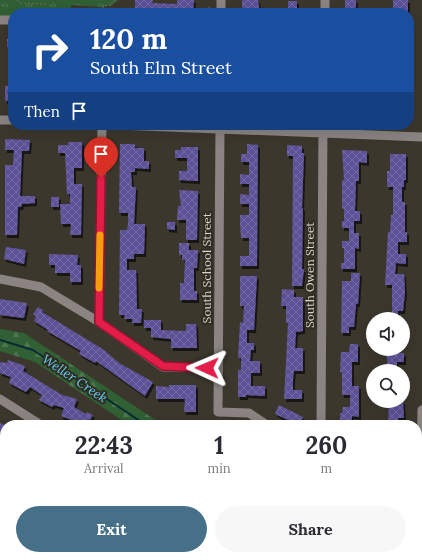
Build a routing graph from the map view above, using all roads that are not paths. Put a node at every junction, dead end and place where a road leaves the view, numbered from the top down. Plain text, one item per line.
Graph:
1 (102, 130) edge
2 (220, 130) edge
3 (323, 130) edge
4 (335, 130) edge
5 (422, 137) edge
6 (0, 279) edge
7 (99, 322) junction
8 (218, 368) junction
9 (0, 399) edge
10 (422, 410) edge
11 (33, 420) edge
12 (260, 420) edge
13 (321, 420) edge
14 (422, 420) edge

1 - 7 street
2 - 8 street, South School Street
3 - 13 street, South Owen Street
4 - 5 street
6 - 7 street
7 - 8 street
8 - 12 street, South School Street
9 - 11 street
10 - 14 street

